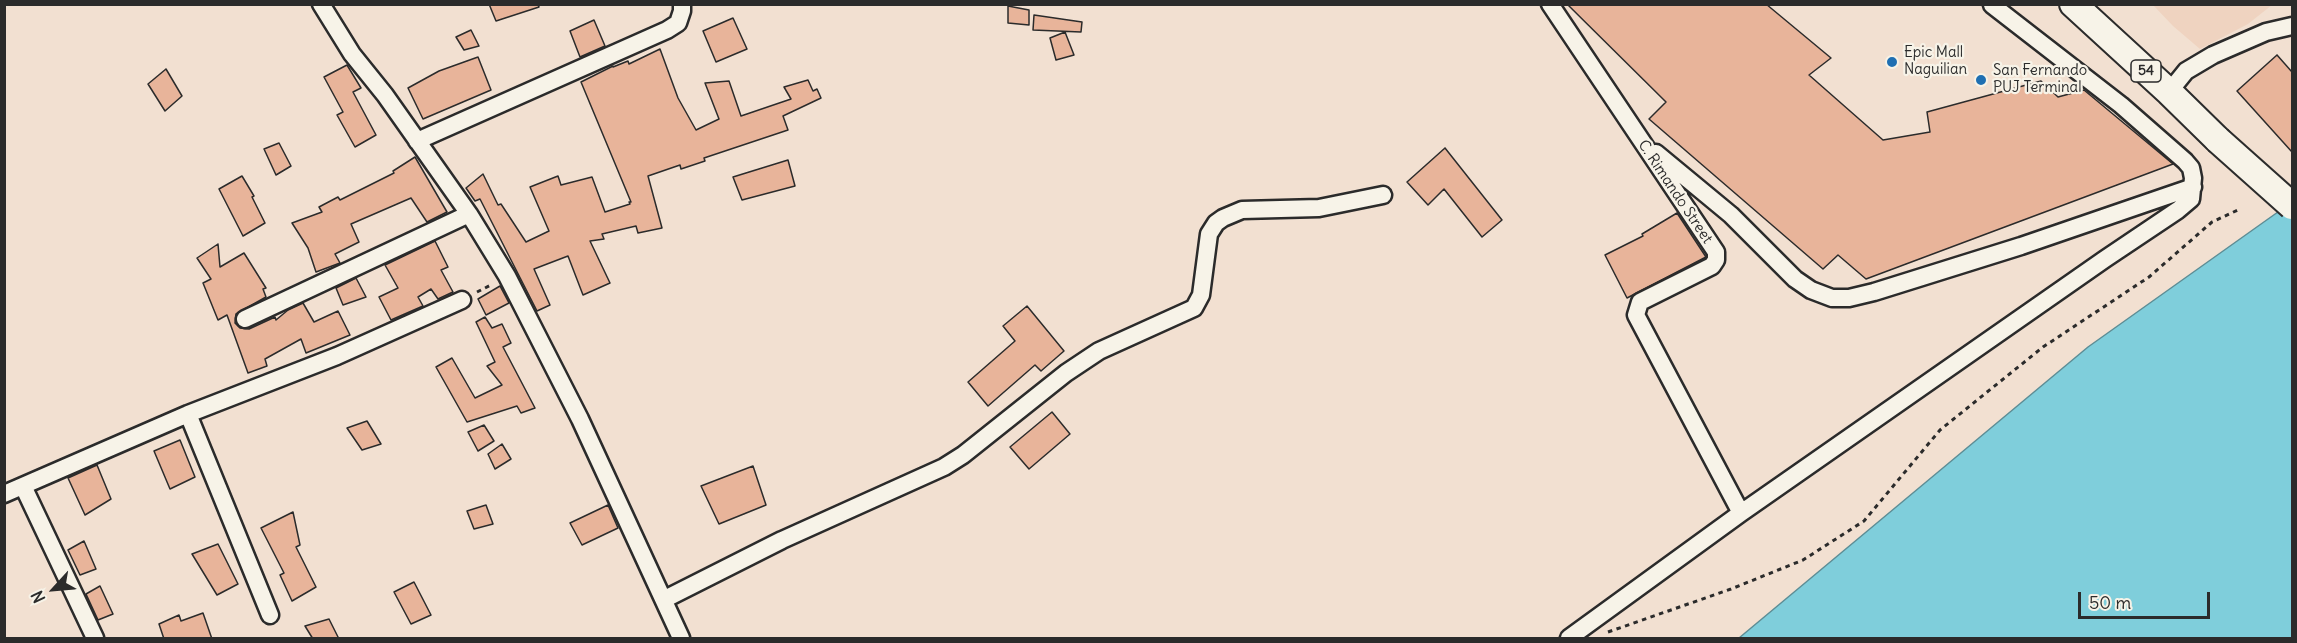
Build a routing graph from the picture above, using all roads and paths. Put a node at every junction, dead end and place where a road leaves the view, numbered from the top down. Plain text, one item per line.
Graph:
1 (321, 4) edge
2 (682, 4) edge
3 (1550, 4) edge
4 (2073, 4) edge
5 (1992, 5) edge
6 (2292, 26) edge
7 (2169, 92) junction
8 (1641, 140) junction
9 (417, 141) junction
10 (2193, 187) junction
11 (1383, 195) dead end
12 (2292, 206) edge
13 (2240, 208) dead end
14 (469, 214) junction
15 (507, 276) junction
16 (462, 300) joint
17 (245, 319) dead end
18 (188, 414) junction
19 (23, 486) junction
20 (4, 494) edge
21 (1741, 513) junction
22 (665, 599) junction
23 (270, 615) dead end
24 (1600, 635) dead end
25 (94, 639) edge
26 (681, 639) edge
27 (1569, 639) edge

1 - 9 street
2 - 9 street
3 - 8 street, C. Rimando Street
4 - 7 highway, 54
5 - 10 street
6 - 7 street
7 - 12 highway, 54, bridge
8 - 10 street
8 - 21 street, C. Rimando Street
9 - 14 street
10 - 21 street
11 - 22 street
13 - 24 path
14 - 15 street
14 - 17 street
15 - 16 path
15 - 22 street
16 - 18 street
18 - 19 street
18 - 23 street
19 - 20 street
19 - 25 street
21 - 27 street
22 - 26 street

